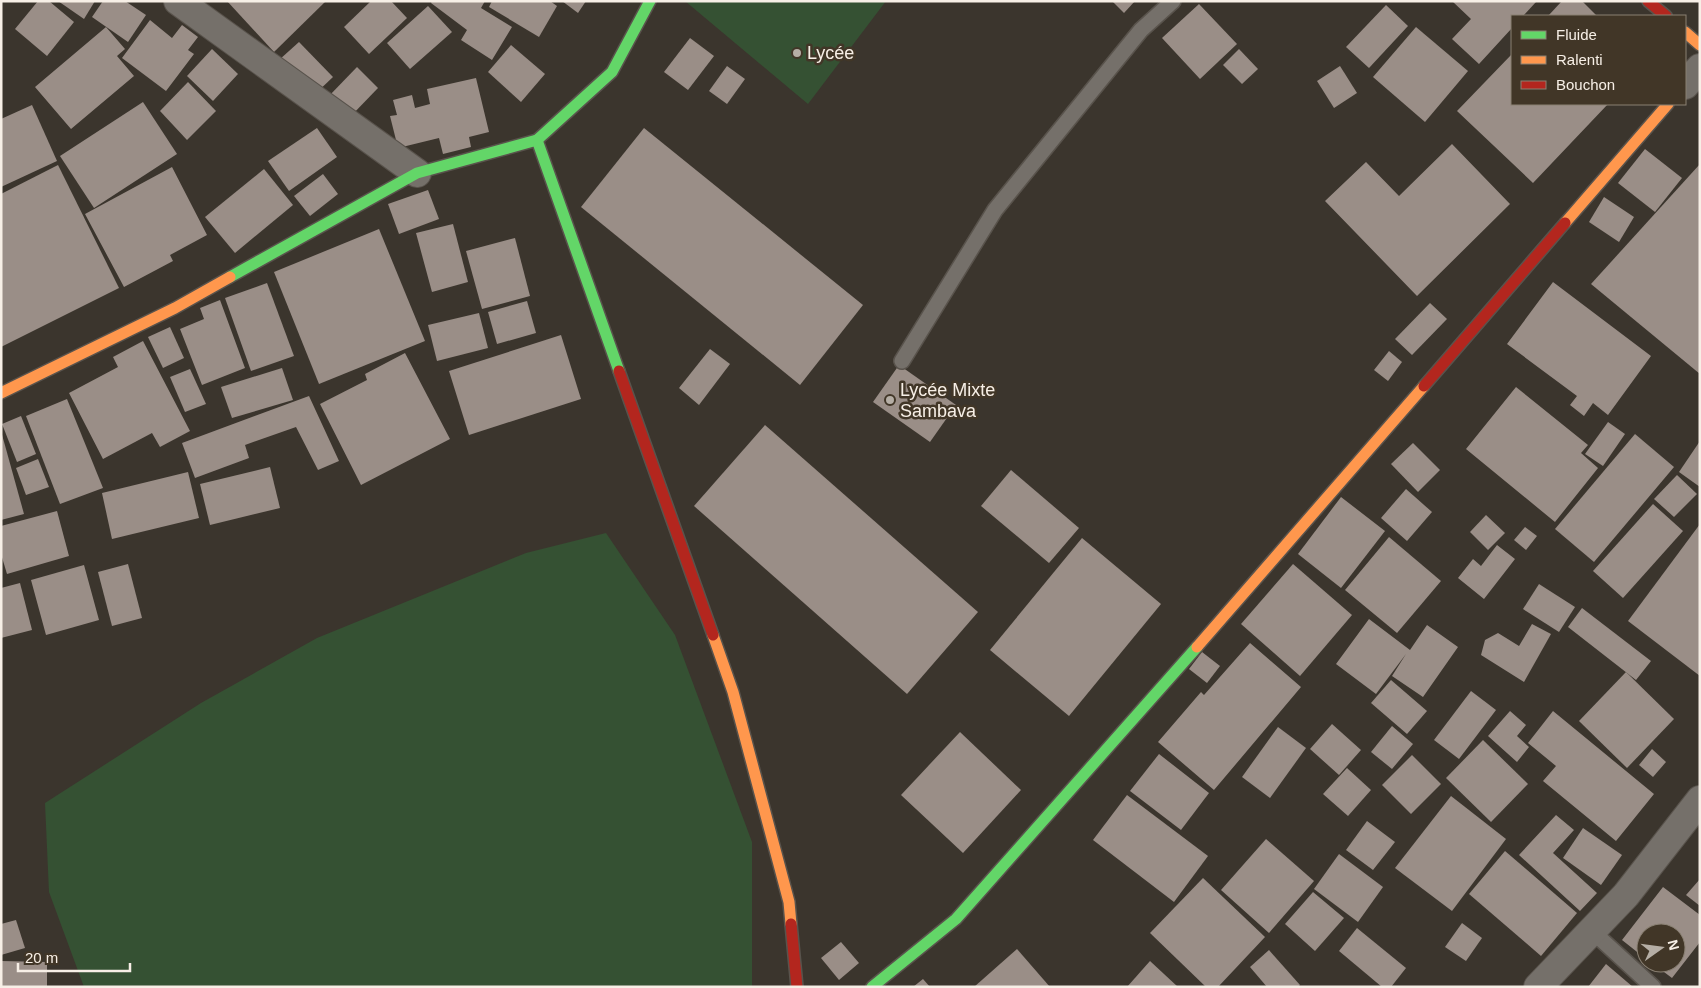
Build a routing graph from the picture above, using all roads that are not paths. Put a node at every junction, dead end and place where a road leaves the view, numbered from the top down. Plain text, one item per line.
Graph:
1 (178, 1) edge
2 (650, 1) edge
3 (1173, 1) edge
4 (1648, 1) edge
5 (1665, 15) edge
6 (1686, 33) edge
7 (1700, 45) edge
8 (1700, 68) edge
9 (1686, 84) edge
10 (1667, 105) edge
11 (537, 140) junction
12 (418, 173) junction
13 (902, 361) dead end
14 (1, 393) edge
15 (1700, 800) edge
16 (1592, 931) junction
17 (797, 987) edge
18 (872, 987) edge
19 (1538, 987) edge
20 (1653, 987) edge

1 - 12 street
2 - 11 street
3 - 13 lane
4 - 5 street
6 - 7 street
8 - 9 street
10 - 18 street
11 - 12 street
11 - 17 street
12 - 14 street
15 - 16 street
16 - 19 street
16 - 20 lane

